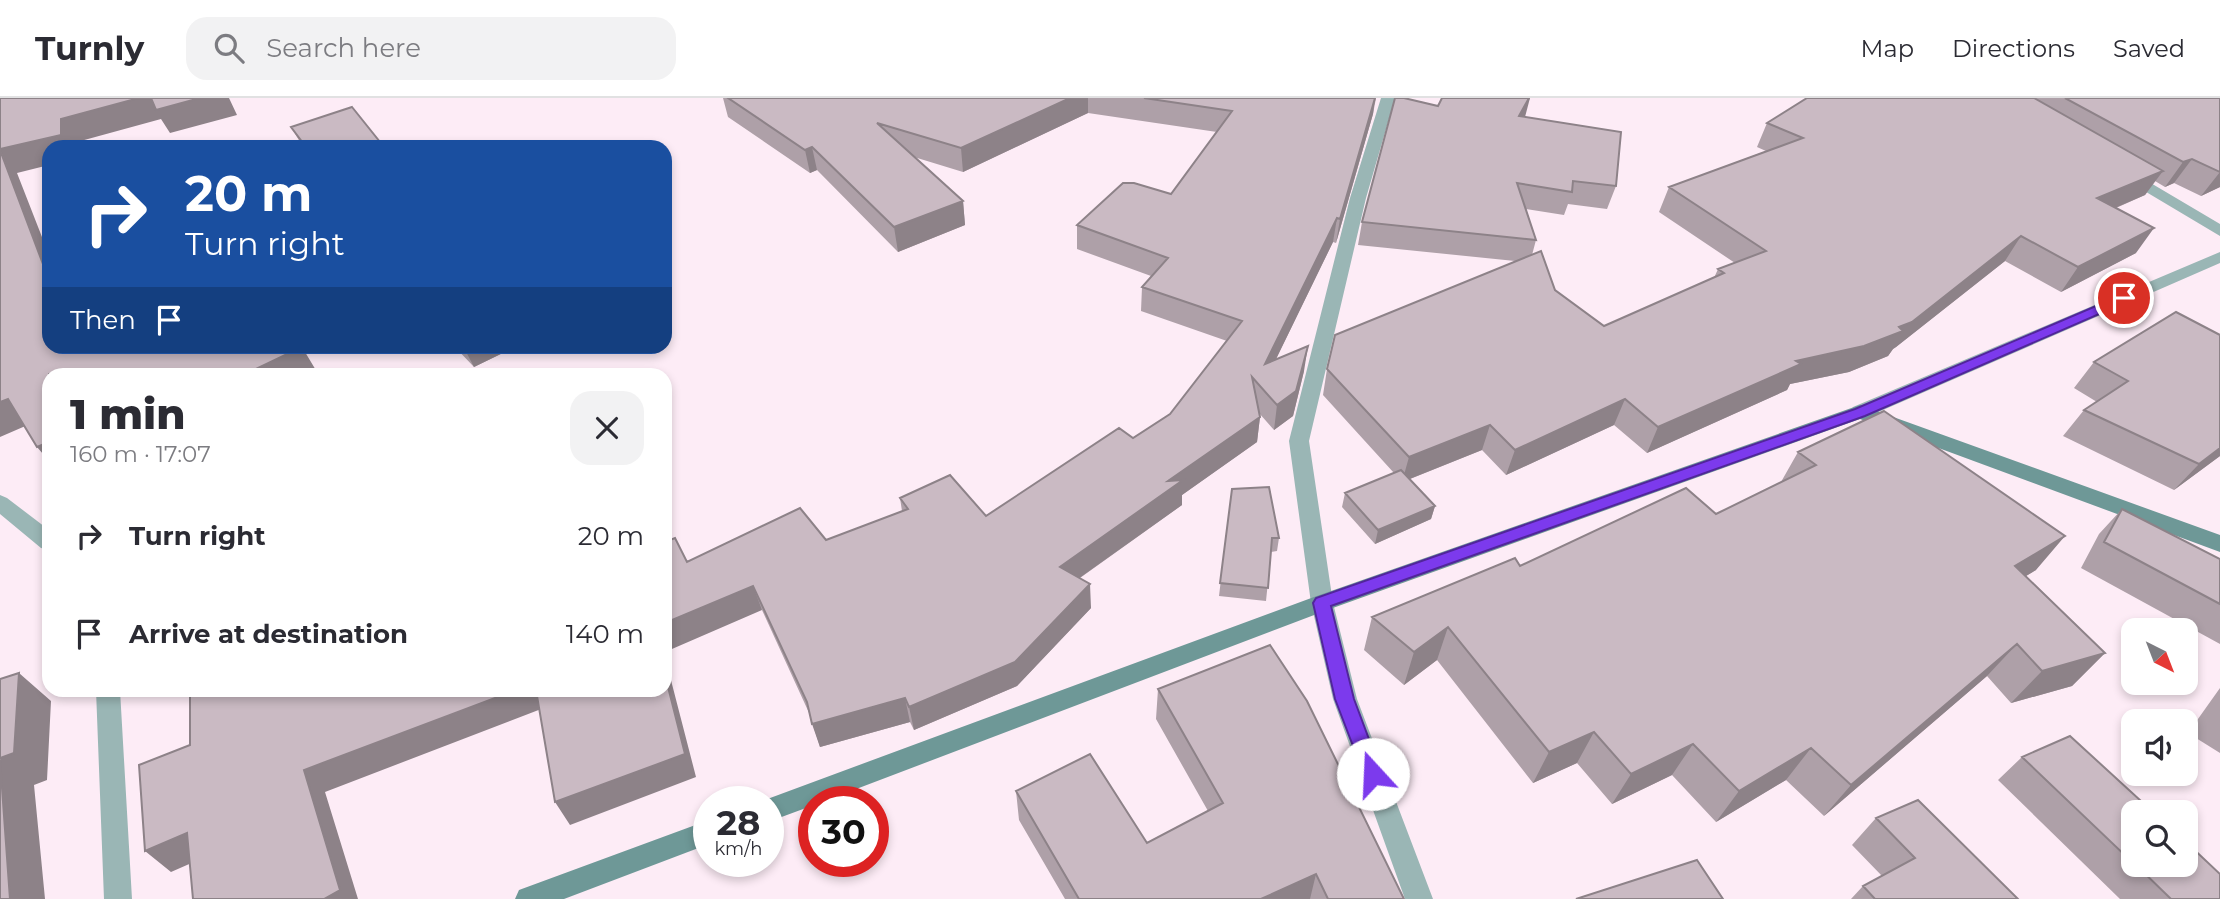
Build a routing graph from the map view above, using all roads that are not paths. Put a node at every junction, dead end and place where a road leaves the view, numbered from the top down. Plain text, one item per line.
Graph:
1 (1368, 100) edge
2 (1388, 101) edge
3 (2109, 163) edge
4 (2220, 231) edge
5 (2220, 257) edge
6 (1860, 412) junction
7 (0, 503) edge
8 (42, 536) edge
9 (2220, 544) edge
10 (1322, 603) junction
11 (109, 697) edge
12 (784, 804) edge
13 (693, 838) edge
14 (118, 899) edge
15 (529, 899) edge
16 (1419, 899) edge

1 - 2 street
2 - 10 street
3 - 4 street
5 - 6 street
6 - 9 street
6 - 10 street
7 - 8 street
10 - 12 street
10 - 16 street
11 - 14 street
13 - 15 street

